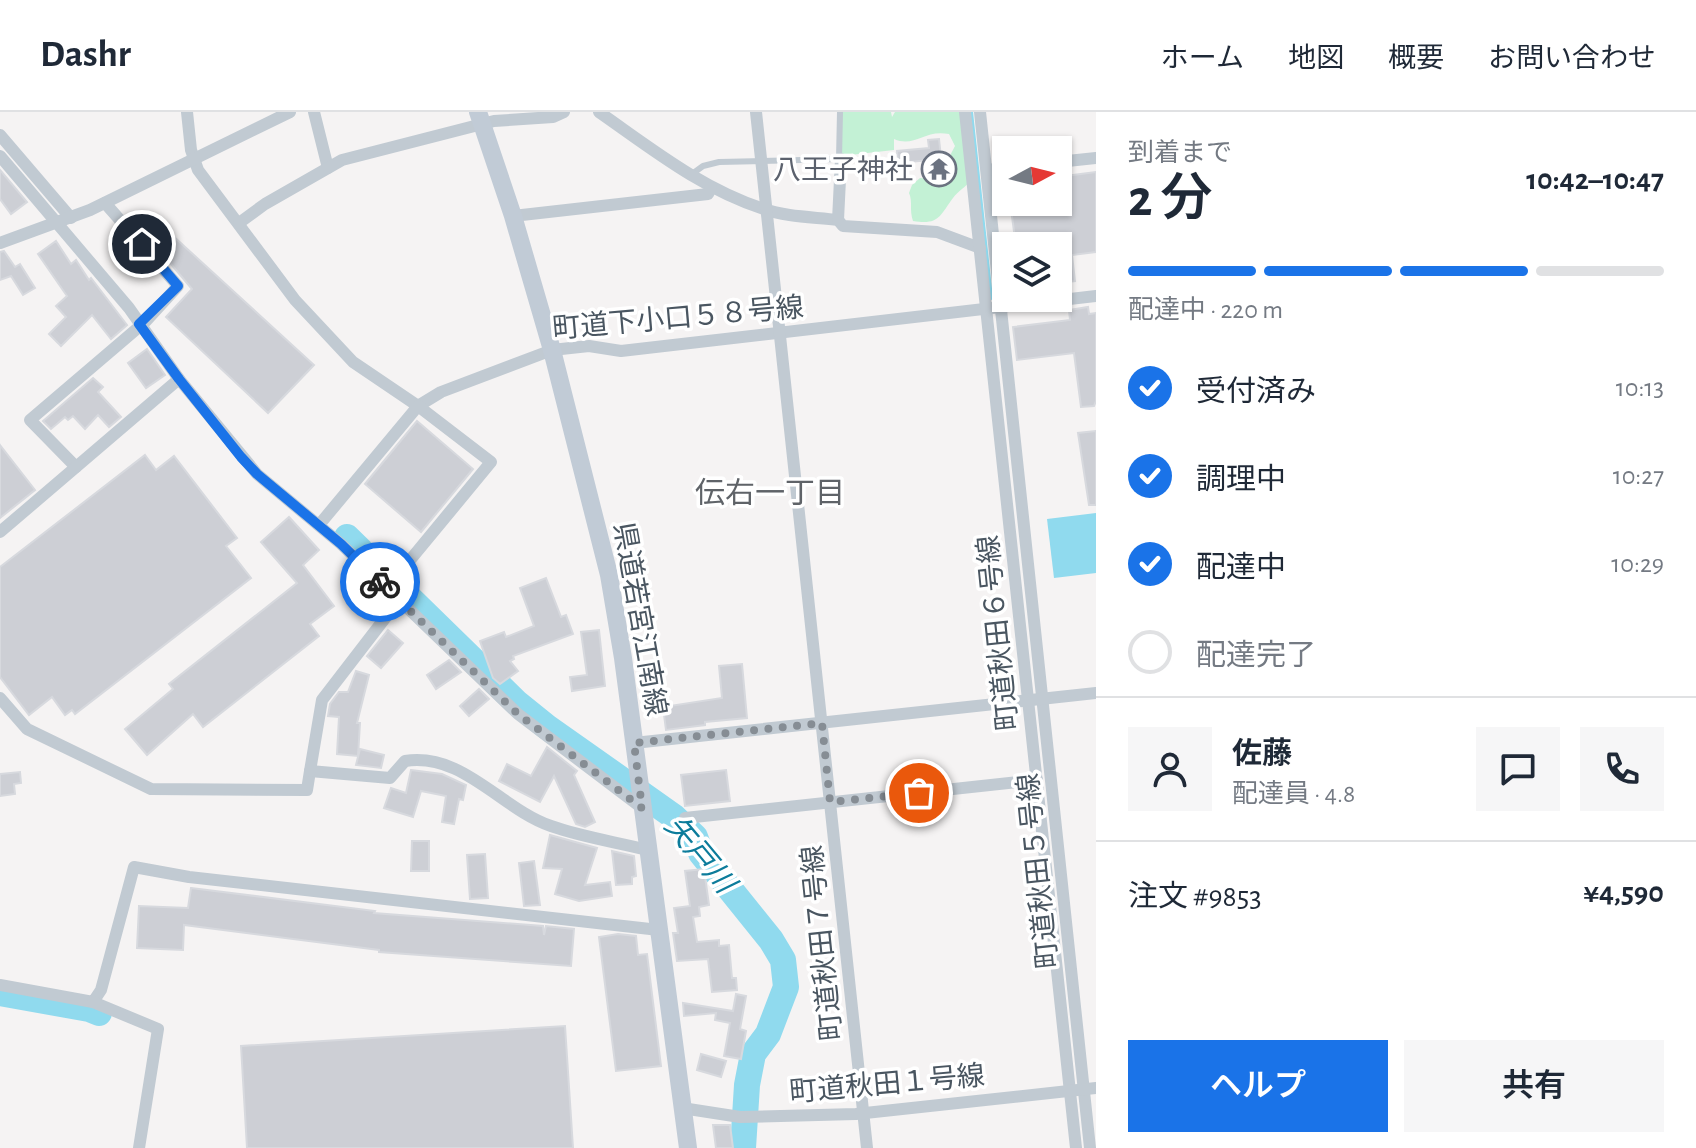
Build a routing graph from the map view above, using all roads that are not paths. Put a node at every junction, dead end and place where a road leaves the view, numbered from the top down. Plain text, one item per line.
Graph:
1 (187, 112) edge
2 (290, 112) edge
3 (314, 112) edge
4 (564, 112) edge
5 (756, 112) edge
6 (840, 112) edge
7 (965, 112) edge
8 (980, 112) edge
9 (605, 113) edge
10 (480, 118) edge
11 (0, 135) edge
12 (0, 156) edge
13 (1096, 158) edge
14 (840, 159) junction
15 (761, 160) junction
16 (194, 161) junction
17 (1072, 161) edge
18 (328, 168) junction
19 (992, 169) edge
20 (987, 170) junction
21 (690, 176) junction
22 (711, 188) junction
23 (105, 203) junction
24 (767, 211) junction
25 (513, 216) junction
26 (71, 218) junction
27 (838, 220) junction
28 (239, 223) junction
29 (58, 224) junction
30 (993, 232) edge
31 (0, 243) edge
32 (980, 248) junction
33 (1096, 296) edge
34 (1072, 299) edge
35 (992, 308) edge
36 (987, 309) junction
37 (1001, 312) edge
38 (139, 324) junction
39 (780, 333) junction
40 (552, 350) junction
41 (179, 379) junction
42 (418, 406) junction
43 (76, 467) junction
44 (319, 525) junction
45 (0, 532) edge
46 (385, 586) junction
47 (399, 600) junction
48 (1096, 693) edge
49 (0, 698) edge
50 (1035, 700) junction
51 (822, 723) junction
52 (634, 744) junction
53 (310, 771) junction
54 (1037, 780) junction
55 (830, 802) junction
56 (642, 808) junction
57 (685, 818) dead end
58 (648, 850) junction
59 (659, 930) junction
60 (0, 985) edge
61 (99, 1004) junction
62 (1090, 1089) edge
63 (1070, 1091) junction
64 (682, 1108) junction
65 (863, 1113) junction
66 (139, 1148) edge
67 (688, 1148) edge
68 (867, 1148) edge
69 (1076, 1148) edge
70 (1090, 1148) edge

1 - 16 street
2 - 16 street
3 - 18 street
4 - 10 street
5 - 15 street, 町道秋田７号線
6 - 14 lane
7 - 32 street, 町道秋田６号線
8 - 20 street, 町道秋田５号線
9 - 21 street
10 - 18 street
10 - 25 main road, 県道若宮江南線
11 - 26 street
12 - 29 street
13 - 17 street
14 - 15 lane
14 - 27 street
15 - 21 lane
15 - 24 street, 町道秋田７号線
16 - 23 street
16 - 28 street
18 - 28 street
19 - 20 street
20 - 30 street, 町道秋田５号線
21 - 22 street
22 - 24 street
22 - 25 street
23 - 26 street
23 - 38 street
24 - 27 street
24 - 39 street, 町道秋田７号線
25 - 40 main road, 県道若宮江南線
26 - 29 street
27 - 32 street
28 - 42 street
29 - 31 street
29 - 38 street
32 - 36 street, 町道秋田６号線
33 - 34 street, 町道下小口５８号線
35 - 36 street, 町道下小口５８号線
36 - 39 street, 町道下小口５８号線
36 - 50 street, 町道秋田６号線
37 - 50 street, 町道秋田５号線
38 - 41 street
38 - 43 street
39 - 40 street, 町道下小口５８号線
39 - 51 street, 町道秋田７号線
40 - 42 street, 町道下小口５８号線
40 - 52 main road, 県道若宮江南線
41 - 43 street
41 - 44 street
42 - 44 street
42 - 46 street
43 - 45 street
44 - 46 street
46 - 47 street
47 - 53 street
47 - 56 street
48 - 50 street
49 - 53 street
50 - 51 street
50 - 54 street, 町道秋田６号線
50 - 62 street, 町道秋田５号線
51 - 52 street
51 - 55 street, 町道秋田７号線
52 - 56 main road, 県道若宮江南線
53 - 58 street
54 - 55 street
54 - 63 street, 町道秋田６号線
55 - 57 street
55 - 65 street, 町道秋田７号線
56 - 58 main road, 県道若宮江南線
58 - 59 main road, 県道若宮江南線
59 - 61 street
59 - 64 main road, 県道若宮江南線
60 - 61 street
61 - 66 street
62 - 63 street, 町道秋田１号線
62 - 70 street, 町道秋田５号線
63 - 65 street, 町道秋田１号線
63 - 69 street, 町道秋田６号線
64 - 65 street, 町道秋田１号線
64 - 67 main road, 県道若宮江南線
65 - 68 street, 町道秋田７号線

